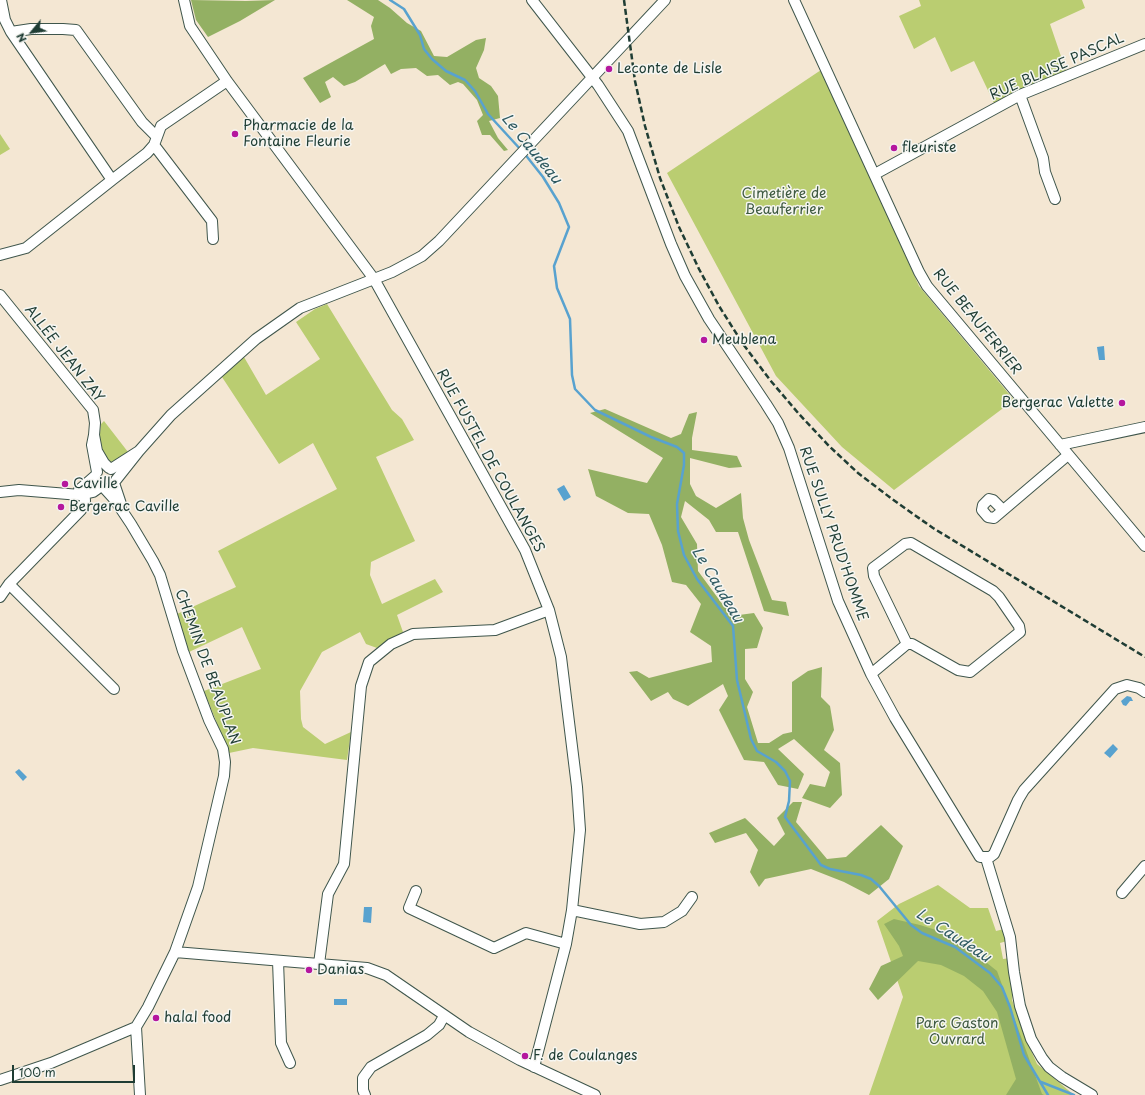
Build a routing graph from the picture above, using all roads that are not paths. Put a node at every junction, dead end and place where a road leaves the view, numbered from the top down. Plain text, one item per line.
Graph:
1 (1, 0) edge
2 (184, 0) edge
3 (532, 0) edge
4 (665, 0) edge
5 (794, 0) edge
6 (11, 32) junction
7 (1145, 44) edge
8 (592, 79) junction
9 (227, 81) junction
10 (1020, 95) junction
11 (155, 141) junction
12 (875, 174) junction
13 (112, 180) junction
14 (1055, 199) dead end
15 (213, 239) dead end
16 (0, 255) edge
17 (374, 279) junction
18 (0, 295) edge
19 (1145, 427) edge
20 (94, 435) junction
21 (1060, 445) junction
22 (139, 451) junction
23 (1068, 455) junction
24 (110, 468) junction
25 (96, 474) junction
26 (115, 482) junction
27 (102, 488) junction
28 (84, 490) junction
29 (0, 492) edge
30 (1002, 510) dead end
31 (131, 524) junction
32 (1145, 546) edge
33 (9, 584) junction
34 (0, 597) edge
35 (549, 610) junction
36 (906, 644) junction
37 (871, 674) junction
38 (114, 689) dead end
39 (1145, 692) edge
40 (986, 858) junction
41 (1145, 866) edge
42 (416, 891) dead end
43 (1122, 893) dead end
44 (692, 897) dead end
45 (572, 910) junction
46 (566, 944) junction
47 (174, 952) junction
48 (278, 961) junction
49 (319, 964) junction
50 (444, 1016) junction
51 (136, 1027) junction
52 (290, 1063) dead end
53 (534, 1067) junction
54 (0, 1080) edge
55 (140, 1095) edge
56 (365, 1095) edge
57 (595, 1095) edge
58 (1092, 1095) edge

1 - 6 street
2 - 9 street, RUE FUSTEL DE COULANGES
3 - 8 street, RUE SULLY PRUD'HOMME
4 - 8 street
5 - 12 street, RUE BEAUFERRIER
6 - 11 street
6 - 13 street
7 - 10 street, RUE BLAISE PASCAL
8 - 17 street
8 - 37 street, RUE SULLY PRUD'HOMME
9 - 11 street
9 - 17 street, RUE FUSTEL DE COULANGES
10 - 12 street, RUE BLAISE PASCAL
10 - 14 street
11 - 13 street
11 - 15 street
12 - 21 street, RUE BEAUFERRIER
13 - 16 street
17 - 22 street
17 - 35 street, RUE FUSTEL DE COULANGES
18 - 20 street, ALLÉE JEAN ZAY
19 - 21 street
20 - 24 street, ALLÉE JEAN ZAY
20 - 25 street, ALLÉE JEAN ZAY
21 - 23 street, RUE BEAUFERRIER
22 - 24 street
22 - 26 street
23 - 30 street
23 - 32 street, RUE BEAUFERRIER
24 - 25 street
24 - 26 street
25 - 27 street
25 - 28 street
26 - 27 street
26 - 31 street, CHEMIN DE BEAUPLAN
27 - 28 street
27 - 31 street, CHEMIN DE BEAUPLAN
28 - 29 street
28 - 33 street
31 - 47 street, CHEMIN DE BEAUPLAN
33 - 34 street
33 - 38 street
35 - 45 street, RUE FUSTEL DE COULANGES
35 - 49 street
36 - 36 street
36 - 37 street
37 - 40 street, RUE SULLY PRUD'HOMME
39 - 40 street
40 - 58 street
41 - 43 street
42 - 46 street
44 - 45 street
45 - 46 street, RUE FUSTEL DE COULANGES
46 - 53 street, RUE FUSTEL DE COULANGES
47 - 48 street
47 - 51 street, CHEMIN DE BEAUPLAN
48 - 49 street
48 - 52 street
49 - 50 street
50 - 53 street
50 - 56 street
51 - 54 street
51 - 55 street
53 - 57 street

